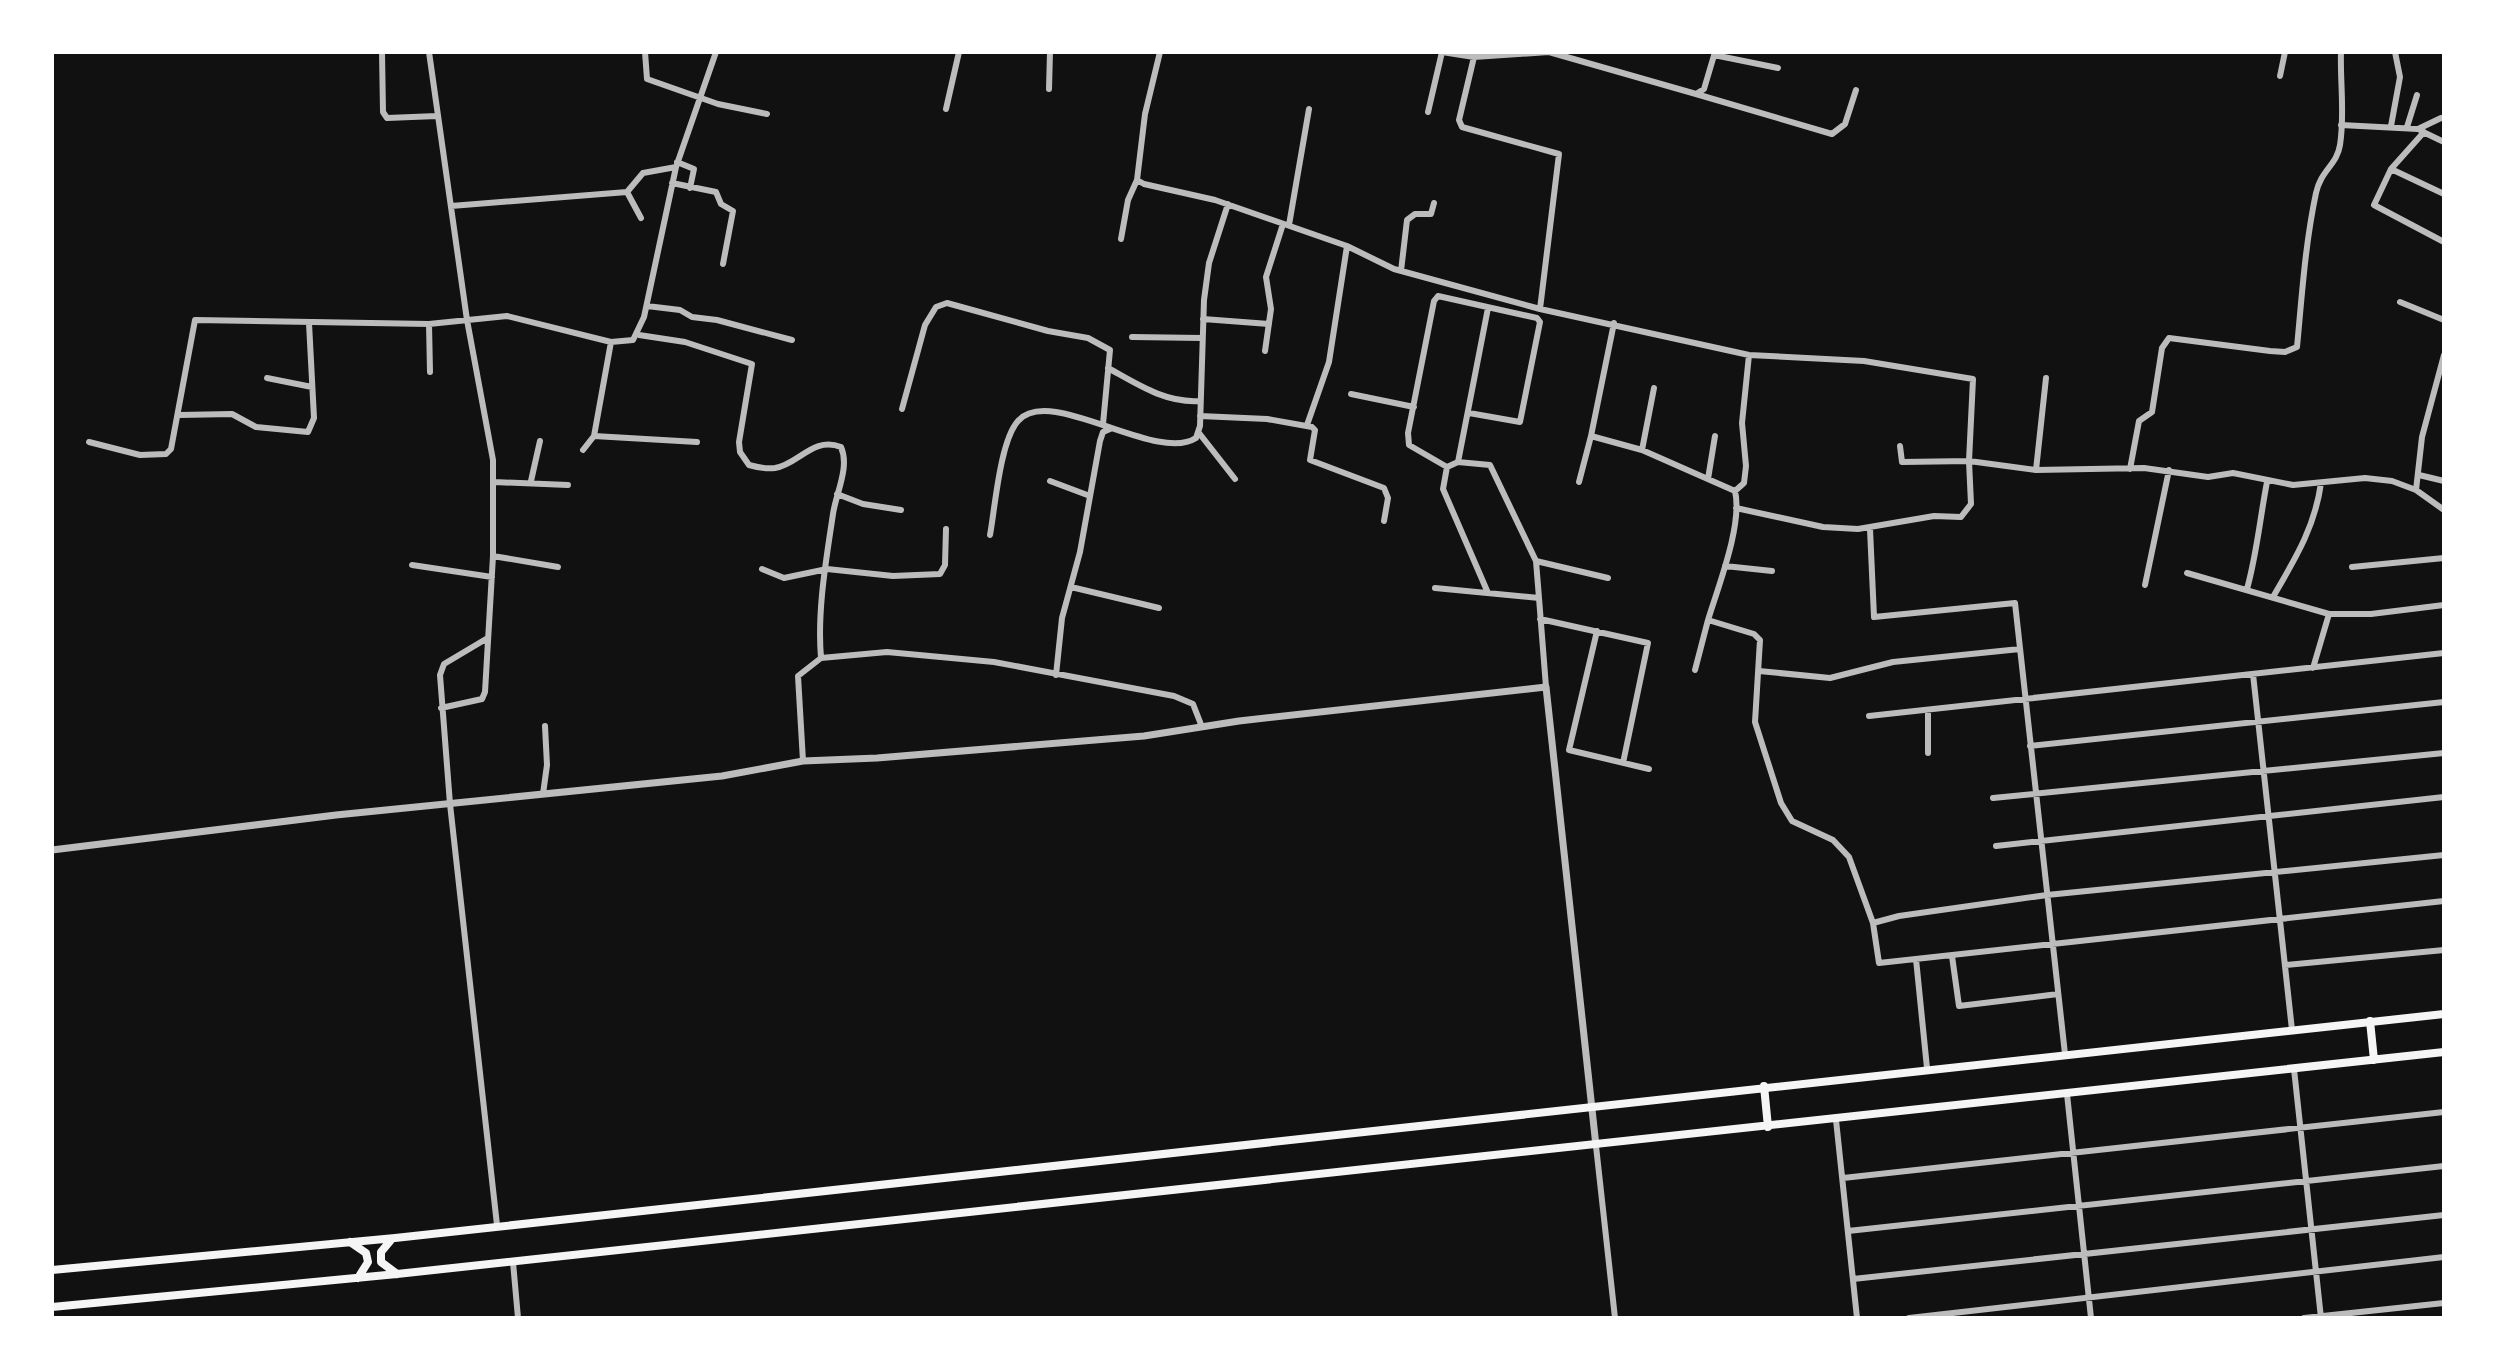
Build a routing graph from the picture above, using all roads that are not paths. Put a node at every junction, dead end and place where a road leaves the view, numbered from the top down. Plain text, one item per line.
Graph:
1 (382, 52) edge
2 (429, 52) edge
3 (645, 52) edge
4 (716, 52) edge
5 (959, 52) edge
6 (1050, 52) edge
7 (1160, 52) edge
8 (1549, 52) edge
9 (2285, 52) edge
10 (2341, 52) edge
11 (2395, 52) edge
12 (1715, 53) edge
13 (1464, 54) edge
14 (1488, 54) edge
15 (1474, 57) junction
16 (1778, 68) dead end
17 (2280, 76) dead end
18 (1049, 89) dead end
19 (1856, 90) dead end
20 (1696, 94) junction
21 (2417, 95) dead end
22 (698, 97) junction
23 (946, 109) dead end
24 (1309, 109) dead end
25 (1428, 112) dead end
26 (767, 114) dead end
27 (437, 116) junction
28 (2441, 118) dead end
29 (2341, 125) junction
30 (2391, 126) junction
31 (2407, 127) junction
32 (2421, 130) junction
33 (2444, 142) edge
34 (676, 165) junction
35 (2391, 169) junction
36 (1137, 180) junction
37 (672, 183) junction
38 (690, 188) junction
39 (627, 192) junction
40 (2444, 194) edge
41 (1434, 203) dead end
42 (1228, 204) junction
43 (451, 206) junction
44 (641, 218) dead end
45 (1286, 224) junction
46 (1121, 239) dead end
47 (2444, 242) edge
48 (1347, 246) junction
49 (723, 264) dead end
50 (1401, 271) junction
51 (2400, 302) dead end
52 (647, 306) junction
53 (1488, 308) junction
54 (1540, 309) junction
55 (1203, 319) junction
56 (467, 320) junction
57 (2444, 320) edge
58 (309, 323) junction
59 (1614, 323) junction
60 (429, 324) junction
61 (1269, 324) junction
62 (639, 335) junction
63 (1132, 337) dead end
64 (1202, 338) junction
65 (792, 340) dead end
66 (611, 342) junction
67 (1265, 351) dead end
68 (1749, 355) junction
69 (2444, 355) edge
70 (1108, 368) junction
71 (430, 372) dead end
72 (267, 378) dead end
73 (2046, 378) dead end
74 (312, 387) junction
75 (1654, 388) dead end
76 (1351, 394) dead end
77 (1199, 401) junction
78 (1414, 407) junction
79 (902, 409) dead end
80 (1469, 413) junction
81 (179, 415) junction
82 (1200, 416) junction
83 (1307, 425) junction
84 (1107, 427) junction
85 (1199, 433) junction
86 (594, 436) junction
87 (1591, 436) junction
88 (1715, 436) dead end
89 (540, 441) dead end
90 (89, 442) dead end
91 (697, 442) dead end
92 (1900, 446) dead end
93 (583, 450) dead end
94 (1642, 450) junction
95 (1969, 461) junction
96 (1458, 462) junction
97 (1447, 467) junction
98 (2130, 469) junction
99 (2036, 470) junction
100 (2169, 470) junction
101 (2419, 475) junction
102 (1235, 479) dead end
103 (1708, 479) junction
104 (531, 481) junction
105 (1050, 481) dead end
106 (2444, 481) edge
107 (494, 482) junction
108 (1579, 482) dead end
109 (2267, 482) junction
110 (2321, 483) junction
111 (568, 485) dead end
112 (2416, 490) junction
113 (1735, 491) junction
114 (837, 494) junction
115 (1090, 496) junction
116 (1736, 508) junction
117 (901, 510) dead end
118 (2444, 510) edge
119 (1384, 521) dead end
120 (946, 529) dead end
121 (1870, 529) junction
122 (990, 535) dead end
123 (493, 556) junction
124 (2444, 558) edge
125 (1536, 561) junction
126 (412, 565) dead end
127 (1725, 566) junction
128 (558, 567) dead end
129 (2352, 567) dead end
130 (762, 569) dead end
131 (827, 569) junction
132 (1772, 571) dead end
133 (2187, 573) dead end
134 (492, 577) junction
135 (1608, 578) dead end
136 (2145, 585) dead end
137 (1071, 587) junction
138 (1435, 588) dead end
139 (2247, 589) junction
140 (1488, 593) junction
141 (2273, 597) junction
142 (1539, 598) junction
143 (2444, 605) edge
144 (1159, 608) dead end
145 (2329, 614) junction
146 (1540, 619) junction
147 (1708, 620) junction
148 (1597, 631) junction
149 (486, 639) junction
150 (2020, 649) junction
151 (2444, 653) edge
152 (821, 658) junction
153 (2313, 668) junction
154 (1695, 670) dead end
155 (1759, 671) junction
156 (2253, 674) junction
157 (1056, 675) junction
158 (1546, 687) junction
159 (2025, 699) junction
160 (2444, 702) edge
161 (441, 708) junction
162 (1928, 710) junction
163 (1869, 716) dead end
164 (2258, 722) junction
165 (545, 726) dead end
166 (1202, 727) junction
167 (2030, 746) junction
168 (1928, 753) dead end
169 (2444, 753) edge
170 (803, 761) junction
171 (1623, 763) junction
172 (1649, 769) dead end
173 (2263, 771) junction
174 (543, 794) junction
175 (2036, 794) junction
176 (2444, 797) edge
177 (1993, 798) dead end
178 (450, 804) junction
179 (2268, 817) junction
180 (2041, 841) junction
181 (1996, 846) dead end
182 (52, 850) edge
183 (2444, 855) edge
184 (2275, 873) junction
185 (2047, 895) junction
186 (2444, 901) edge
187 (2280, 920) junction
188 (1873, 923) junction
189 (2052, 945) junction
190 (2444, 950) edge
191 (1952, 956) junction
192 (1916, 959) junction
193 (2285, 965) junction
194 (2058, 994) junction
195 (2444, 1014) edge
196 (2370, 1021) junction
197 (2292, 1030) junction
198 (2444, 1052) edge
199 (2065, 1054) junction
200 (2374, 1060) junction
201 (1927, 1068) junction
202 (2294, 1069) junction
203 (1764, 1086) junction
204 (2067, 1094) junction
205 (1590, 1104) junction
206 (2444, 1112) edge
207 (1836, 1120) junction
208 (1768, 1127) junction
209 (2300, 1127) junction
210 (1596, 1146) junction
211 (2073, 1150) junction
212 (2444, 1166) edge
213 (1843, 1178) junction
214 (2306, 1180) junction
215 (2079, 1206) junction
216 (2444, 1215) edge
217 (497, 1225) junction
218 (2311, 1230) junction
219 (1848, 1231) junction
220 (395, 1238) junction
221 (349, 1242) junction
222 (2084, 1254) junction
223 (2444, 1257) edge
224 (513, 1262) junction
225 (52, 1270) edge
226 (2316, 1272) junction
227 (397, 1274) junction
228 (358, 1278) junction
229 (1853, 1279) junction
230 (2089, 1298) junction
231 (2444, 1303) edge
232 (52, 1307) edge
233 (2320, 1317) edge
234 (518, 1318) edge
235 (1615, 1318) edge
236 (1857, 1318) edge
237 (1909, 1318) edge
238 (2091, 1318) edge
239 (2304, 1318) edge

1 - 27 street
2 - 27 street
3 - 22 street
4 - 22 street
5 - 23 street
6 - 18 street
7 - 36 street
8 - 14 street
8 - 20 street
9 - 17 street
10 - 29 street
11 - 30 street
12 - 16 street
12 - 20 street
13 - 15 street
13 - 25 street
14 - 15 street
15 - 54 street
19 - 20 street
21 - 31 street
22 - 26 street
22 - 34 street
24 - 45 street
27 - 43 street
28 - 32 street
29 - 30 street
29 - 98 street
30 - 31 street
31 - 32 street
32 - 33 street
32 - 35 street
34 - 37 street
34 - 38 street
34 - 39 street
35 - 40 street
35 - 47 street
36 - 42 street
36 - 46 street
37 - 38 street
37 - 52 street
38 - 49 street
39 - 43 street
39 - 44 street
41 - 50 street
42 - 45 street
42 - 55 street
43 - 56 street
45 - 48 street
45 - 61 street
48 - 50 street
48 - 83 street
50 - 54 street
51 - 57 street
52 - 62 street
52 - 65 street
53 - 78 street
53 - 80 street
53 - 80 street
54 - 59 street
55 - 61 street
55 - 64 street
56 - 60 street
56 - 66 street
56 - 107 street
58 - 60 street
58 - 74 street
58 - 81 street
59 - 68 street
59 - 87 street
60 - 71 street
61 - 67 street
62 - 66 street
62 - 114 street
63 - 64 street
64 - 77 street
66 - 86 street
68 - 95 street
68 - 113 street
69 - 101 street
70 - 77 street
70 - 79 street
70 - 84 street
72 - 74 street
73 - 99 street
74 - 81 street
75 - 94 street
76 - 78 street
77 - 82 street
78 - 97 street
80 - 96 street
81 - 90 street
82 - 83 street
82 - 85 street
83 - 119 street
84 - 85 street
84 - 115 street
84 - 122 street
85 - 102 street
86 - 91 street
86 - 93 street
87 - 94 street
87 - 108 street
88 - 103 street
89 - 104 street
92 - 95 street
94 - 103 street
95 - 99 street
95 - 121 street
96 - 97 street
96 - 125 street
97 - 140 street
98 - 99 street
98 - 100 street
100 - 109 street
100 - 136 street
101 - 106 street
101 - 112 street
103 - 113 street
104 - 107 street
104 - 111 street
105 - 115 street
107 - 123 street
109 - 110 street
109 - 139 street
110 - 112 street
110 - 141 street
112 - 118 street
113 - 116 street
114 - 117 street
114 - 131 street
115 - 137 street
116 - 121 street
116 - 127 street
120 - 131 street
121 - 150 street
123 - 128 street
123 - 134 street
124 - 129 street
125 - 135 street
125 - 142 street
126 - 134 street
127 - 132 street
127 - 147 street
130 - 131 street
131 - 152 street
133 - 139 street
134 - 149 street
137 - 144 street
137 - 157 street
138 - 140 street
139 - 141 street
140 - 142 street
141 - 145 street
142 - 146 street
143 - 145 street
145 - 153 street
146 - 148 street
146 - 158 street
147 - 154 street
147 - 155 street
148 - 171 street
148 - 171 street
149 - 161 street
149 - 161 street
150 - 155 street
150 - 159 street
151 - 153 street
152 - 157 street
152 - 170 street
153 - 156 street
155 - 188 street
156 - 159 street
156 - 164 street
157 - 166 street
158 - 166 street
158 - 205 street
159 - 162 street
159 - 167 street
160 - 164 street
161 - 178 street
162 - 163 street
162 - 168 street
164 - 167 street
164 - 173 street
165 - 174 street
166 - 170 street
167 - 175 street
169 - 173 street
170 - 174 street
171 - 172 street
173 - 175 street
173 - 179 street
174 - 178 street
175 - 177 street
175 - 180 street
176 - 179 street
178 - 182 street
178 - 217 street
179 - 180 street
179 - 184 street
180 - 181 street
180 - 185 street
183 - 184 street
184 - 185 street
184 - 187 street
185 - 188 street
185 - 189 street
186 - 187 street
187 - 189 street
187 - 193 street
188 - 192 street
189 - 191 street
189 - 194 street
190 - 193 street
191 - 192 street
191 - 194 street
192 - 201 street
193 - 197 street
194 - 199 street
195 - 196 main road
196 - 197 main road
196 - 200 main road
197 - 199 main road
198 - 200 main road
199 - 201 main road
200 - 202 main road
201 - 203 main road
202 - 204 main road
202 - 209 street
203 - 205 main road
203 - 208 main road
204 - 207 main road
204 - 211 street
205 - 210 street
205 - 217 main road
206 - 209 street
207 - 208 main road
207 - 213 street
208 - 210 main road
209 - 211 street
209 - 214 street
210 - 224 main road
210 - 235 street
211 - 213 street
211 - 215 street
212 - 214 street
213 - 219 street
214 - 215 street
214 - 218 street
215 - 219 street
215 - 222 street
216 - 218 street
217 - 220 main road
218 - 222 street
218 - 226 street
219 - 229 street
220 - 221 main road
220 - 227 main road
221 - 225 main road
221 - 228 main road
222 - 229 street
222 - 230 street
223 - 226 street
224 - 227 main road
224 - 234 street
226 - 230 street
226 - 233 street
227 - 228 main road
228 - 232 main road
229 - 236 street
230 - 237 street
230 - 238 street
231 - 233 street
233 - 239 street

